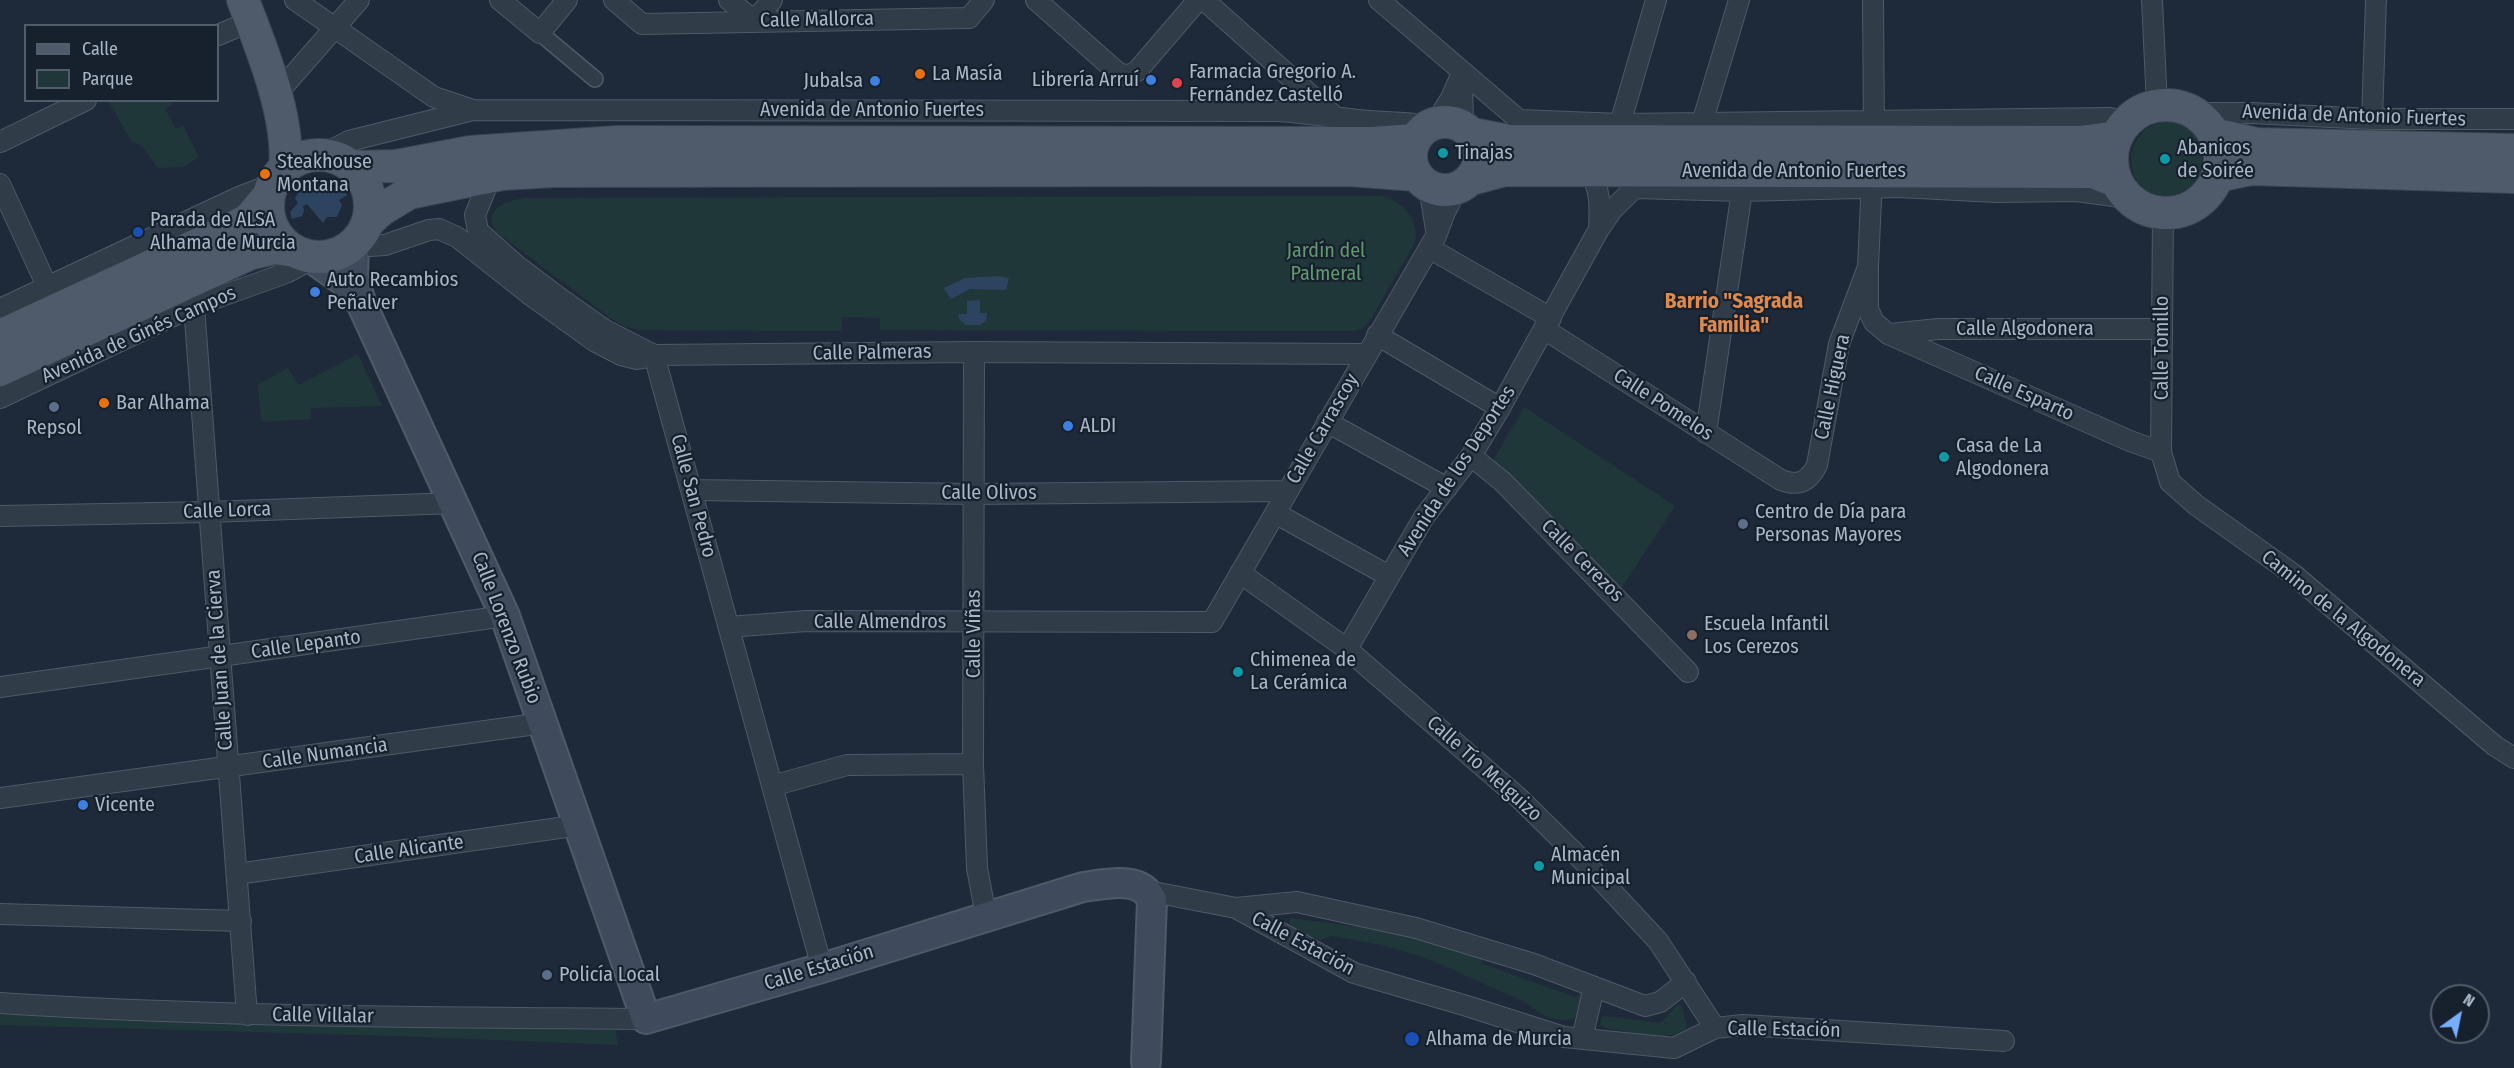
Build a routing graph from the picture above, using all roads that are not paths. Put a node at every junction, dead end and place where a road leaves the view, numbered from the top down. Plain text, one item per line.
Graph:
1 (296, 0) edge
2 (358, 0) edge
3 (500, 0) edge
4 (567, 0) edge
5 (614, 0) edge
6 (729, 0) edge
7 (771, 0) edge
8 (984, 0) edge
9 (1036, 0) edge
10 (1198, 0) edge
11 (1204, 0) edge
12 (1379, 0) edge
13 (1739, 0) edge
14 (1874, 0) edge
15 (2152, 0) edge
16 (2376, 0) edge
17 (1653, 1) edge
18 (247, 10) edge
19 (754, 21) junction
20 (334, 29) junction
21 (540, 33) junction
22 (219, 34) edge
23 (1462, 73) junction
24 (595, 79) dead end
25 (82, 102) edge
26 (278, 104) junction
27 (2157, 105) junction
28 (473, 110) junction
29 (1333, 115) junction
30 (2372, 118) junction
31 (2514, 119) edge
32 (1702, 123) junction
33 (2204, 123) junction
34 (1620, 124) junction
35 (2122, 129) junction
36 (1442, 130) junction
37 (0, 142) edge
38 (2514, 150) edge
39 (322, 155) junction
40 (1873, 156) junction
41 (352, 167) junction
42 (1589, 170) junction
43 (491, 176) junction
44 (2217, 176) junction
45 (2514, 177) edge
46 (1643, 179) junction
47 (2116, 180) junction
48 (276, 182) junction
49 (1443, 182) junction
50 (0, 184) edge
51 (1742, 191) junction
52 (2150, 209) junction
53 (1599, 229) junction
54 (359, 237) junction
55 (1433, 242) junction
56 (302, 254) junction
57 (1868, 267) junction
58 (47, 286) junction
59 (362, 305) junction
60 (194, 306) junction
61 (0, 309) edge
62 (1548, 323) junction
63 (2162, 329) junction
64 (1888, 334) junction
65 (1377, 335) junction
66 (0, 336) edge
67 (974, 352) junction
68 (1366, 354) junction
69 (654, 355) junction
70 (0, 370) edge
71 (0, 398) edge
72 (1500, 408) junction
73 (1327, 422) junction
74 (1706, 433) junction
75 (2161, 452) junction
76 (1471, 456) junction
77 (1781, 480) joint
78 (2170, 482) joint
79 (1447, 488) junction
80 (692, 490) junction
81 (1287, 491) junction
82 (975, 494) junction
83 (454, 503) junction
84 (210, 512) junction
85 (1275, 513) junction
86 (0, 516) edge
87 (1240, 573) junction
88 (1389, 576) junction
89 (505, 616) junction
90 (974, 622) junction
91 (1212, 622) joint
92 (729, 627) junction
93 (1347, 649) junction
94 (221, 657) junction
95 (1688, 672) dead end
96 (0, 687) edge
97 (543, 723) junction
98 (2514, 758) edge
99 (973, 764) junction
100 (228, 767) junction
101 (772, 786) junction
102 (0, 798) edge
103 (580, 825) junction
104 (237, 874) junction
105 (1148, 891) junction
106 (1236, 908) junction
107 (0, 914) edge
108 (986, 916) junction
109 (241, 921) junction
110 (822, 968) junction
111 (1686, 982) junction
112 (1594, 987) junction
113 (0, 1003) edge
114 (247, 1015) junction
115 (646, 1019) junction
116 (1715, 1028) junction
117 (1582, 1039) junction
118 (2004, 1041) dead end
119 (1146, 1062) dead end

1 - 20 street
2 - 20 street
3 - 21 street
4 - 21 street
5 - 19 street, Calle Mallorca
6 - 19 street
7 - 19 street
8 - 19 street, Calle Mallorca
9 - 10 street
11 - 29 street
12 - 23 street
13 - 32 street
14 - 40 street, Calle Higuera
15 - 27 street
16 - 30 street
17 - 34 street
18 - 22 street
18 - 26 main road
20 - 26 street
20 - 28 street
21 - 24 street
23 - 34 street, Avenida de Antonio Fuertes
23 - 36 street
23 - 36 street
25 - 37 street
26 - 39 main road
26 - 48 main road
27 - 33 main road
27 - 35 main road
28 - 29 street, Avenida de Antonio Fuertes
28 - 39 street, Avenida de Antonio Fuertes
29 - 36 street, Avenida de Antonio Fuertes
30 - 31 street, Avenida de Antonio Fuertes
30 - 33 street, Avenida de Antonio Fuertes
32 - 34 street, Avenida de Antonio Fuertes
32 - 40 street, Avenida de Antonio Fuertes
33 - 38 main road, Avenida de Antonio Fuertes
33 - 44 main road
35 - 40 main road, Avenida de Antonio Fuertes
35 - 47 main road
36 - 40 main road, Avenida de Antonio Fuertes
36 - 41 main road, Avenida de Antonio Fuertes
36 - 49 main road
36 - 49 main road
39 - 41 main road
39 - 48 main road
40 - 46 main road, Avenida de Antonio Fuertes
40 - 47 main road, Avenida de Antonio Fuertes
40 - 51 street, Avenida de Antonio Fuertes
40 - 52 street, Avenida de Antonio Fuertes
40 - 57 street, Calle Higuera
41 - 54 main road
42 - 46 main road, Avenida de Antonio Fuertes
42 - 49 main road, Avenida de Antonio Fuertes
42 - 53 street
43 - 49 main road, Avenida de Antonio Fuertes
43 - 54 main road, Avenida de Antonio Fuertes
43 - 69 street, Calle Palmeras
44 - 45 main road
44 - 52 main road
46 - 51 street, Avenida de Antonio Fuertes
46 - 53 street, Avenida de los Deportes
47 - 52 main road
48 - 56 main road
48 - 58 street
48 - 66 main road
49 - 55 street
49 - 55 street, Calle Carrascoy
50 - 58 street
51 - 74 street
52 - 63 street, Calle Tomillo
53 - 62 street, Avenida de los Deportes
54 - 56 main road
54 - 59 main road, Calle Lorenzo Rubio
54 - 69 street
55 - 62 street, Calle Pomelos
55 - 65 street, Calle Carrascoy
56 - 59 main road
56 - 60 street, Avenida de Ginés Campos
56 - 70 main road, Avenida de Ginés Campos
57 - 64 street, Calle Higuera
57 - 77 street, Calle Higuera
58 - 61 street
59 - 83 main road, Calle Lorenzo Rubio
60 - 71 street, Avenida de Ginés Campos
60 - 84 street, Calle Juan de la Cierva
62 - 72 street, Avenida de los Deportes
62 - 74 street, Calle Pomelos
63 - 64 street, Calle Algodonera
63 - 75 street, Calle Tomillo
64 - 75 street, Calle Esparto
65 - 68 street, Calle Carrascoy
65 - 72 street
67 - 68 street, Calle Palmeras
67 - 69 street, Calle Palmeras
67 - 82 street, Calle Viñas
68 - 73 street, Calle Carrascoy
69 - 80 street, Calle San Pedro
72 - 76 street, Avenida de los Deportes
73 - 79 street
73 - 81 street, Calle Carrascoy
74 - 77 street, Calle Pomelos
75 - 78 street, Calle Tomillo
76 - 79 street, Avenida de los Deportes
76 - 95 street, Calle Cerezos
78 - 98 street, Camino de la Algodonera
79 - 88 street, Avenida de los Deportes
80 - 82 street, Calle Olivos
80 - 92 street, Calle San Pedro
81 - 82 street, Calle Olivos
81 - 85 street, Calle Carrascoy
82 - 90 street, Calle Viñas
83 - 84 street, Calle Lorca
83 - 89 main road, Calle Lorenzo Rubio
84 - 86 street, Calle Lorca
84 - 94 street, Calle Juan de la Cierva
85 - 87 street, Calle Carrascoy
85 - 88 street
87 - 91 street, Calle Carrascoy
87 - 93 street, Calle Tío Melguizo
88 - 93 street, Avenida de los Deportes
89 - 94 street, Calle Lepanto
89 - 97 main road, Calle Lorenzo Rubio
90 - 91 street, Calle Almendros
90 - 92 street, Calle Almendros
90 - 99 street, Calle Viñas
92 - 101 street, Calle San Pedro
93 - 111 street, Calle Tío Melguizo
94 - 96 street, Calle Lepanto
94 - 100 street, Calle Juan de la Cierva
97 - 100 street, Calle Numancia
97 - 103 main road, Calle Lorenzo Rubio
99 - 101 street
99 - 108 street, Calle Viñas
100 - 102 street, Calle Numancia
100 - 104 street, Calle Juan de la Cierva
101 - 110 street, Calle San Pedro
103 - 104 street, Calle Alicante
103 - 115 main road, Calle Lorenzo Rubio
104 - 109 street, Calle Juan de la Cierva
105 - 106 street, Calle Estación
105 - 108 main road, Calle Estación
105 - 119 main road
106 - 112 street, Calle Estación
106 - 117 street, Calle Estación
107 - 109 street
108 - 110 main road, Calle Estación
109 - 114 street, Calle Juan de la Cierva
110 - 115 main road, Calle Estación
111 - 112 street, Calle Estación
111 - 116 street, Calle Tío Melguizo
112 - 117 street
113 - 114 street, Calle Villalar
114 - 115 street, Calle Villalar
116 - 117 street, Calle Estación
116 - 118 street, Calle Estación

